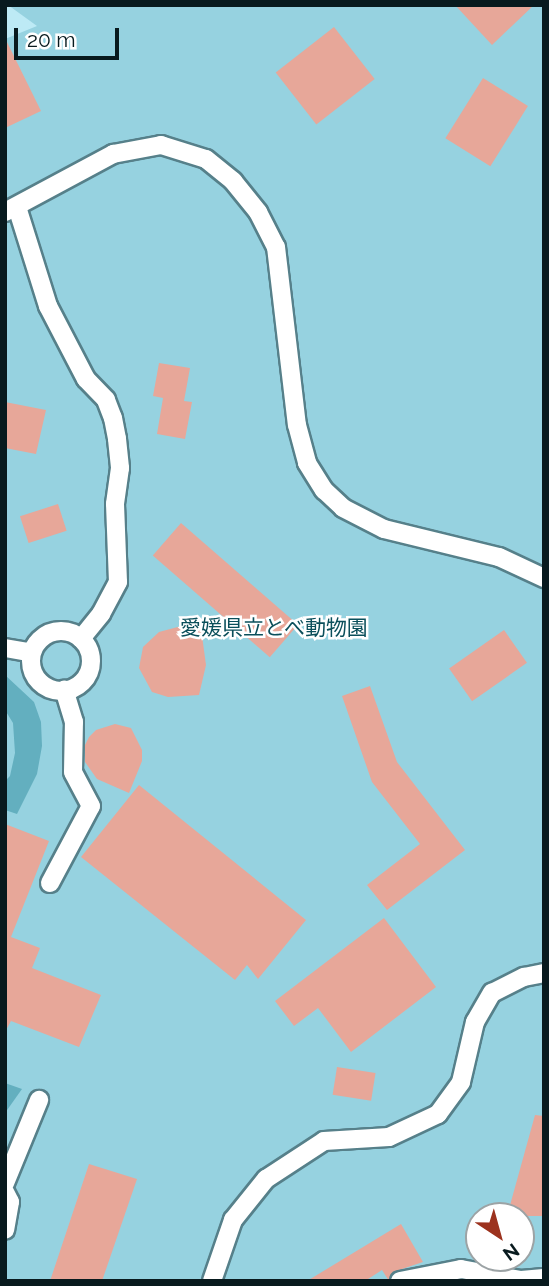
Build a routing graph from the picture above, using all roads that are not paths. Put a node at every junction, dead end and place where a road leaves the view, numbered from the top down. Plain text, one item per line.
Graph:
1 (11, 210) edge
2 (544, 579) edge
3 (80, 639) junction
4 (5, 648) edge
5 (32, 653) junction
6 (64, 690) junction
7 (50, 883) dead end
8 (544, 973) edge
9 (39, 1100) dead end
10 (5, 1183) edge
11 (5, 1192) edge
12 (5, 1230) edge
13 (544, 1278) edge
14 (212, 1281) edge
15 (400, 1281) edge

1 - 2 lane
1 - 3 lane
3 - 5 lane
3 - 6 lane
4 - 5 lane
5 - 6 lane
6 - 7 lane
8 - 14 lane
9 - 10 lane
11 - 12 lane
13 - 15 lane

